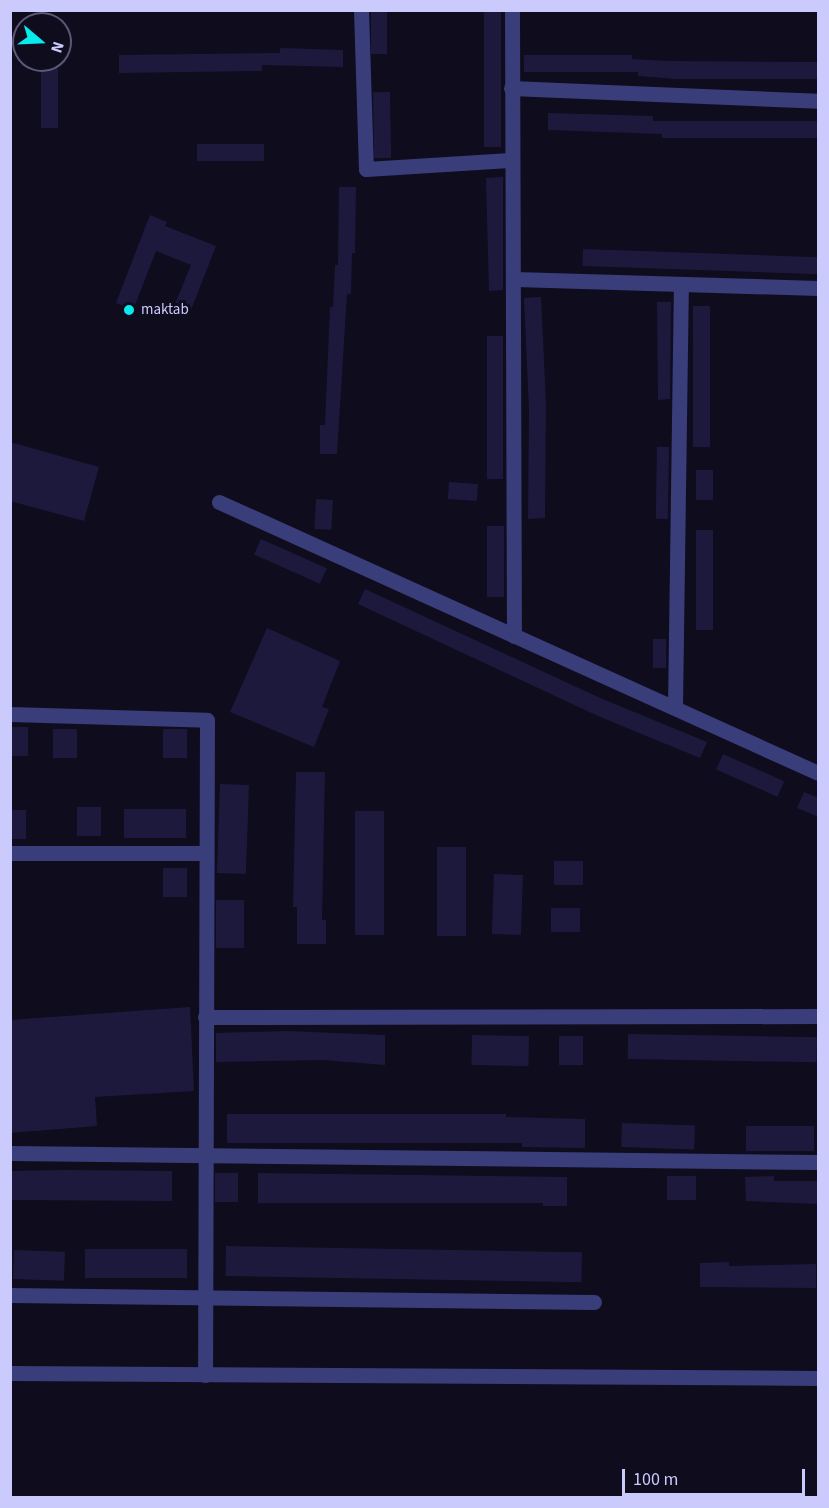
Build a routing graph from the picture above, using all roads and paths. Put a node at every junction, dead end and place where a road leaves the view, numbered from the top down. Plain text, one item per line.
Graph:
1 (361, 10) edge
2 (512, 10) edge
3 (511, 88) junction
4 (819, 101) edge
5 (511, 160) junction
6 (515, 279) junction
7 (681, 284) junction
8 (819, 288) edge
9 (219, 502) dead end
10 (514, 636) junction
11 (675, 707) junction
12 (10, 714) edge
13 (819, 773) edge
14 (10, 853) edge
15 (206, 853) junction
16 (819, 1016) edge
17 (205, 1017) junction
18 (10, 1153) edge
19 (206, 1155) junction
20 (819, 1162) edge
21 (10, 1295) edge
22 (204, 1297) junction
23 (594, 1302) dead end
24 (10, 1373) edge
25 (205, 1375) junction
26 (819, 1378) edge

1 - 5 street
2 - 3 street
3 - 4 street
3 - 5 street
5 - 6 street
6 - 7 street
6 - 10 street
7 - 8 street
7 - 11 street
9 - 10 street
10 - 11 street
11 - 13 street
12 - 15 street
14 - 15 street
15 - 17 street
16 - 17 street
17 - 19 street
18 - 19 street
19 - 20 street
19 - 22 street
21 - 22 street
22 - 23 street
22 - 25 street
24 - 25 street
25 - 26 street

